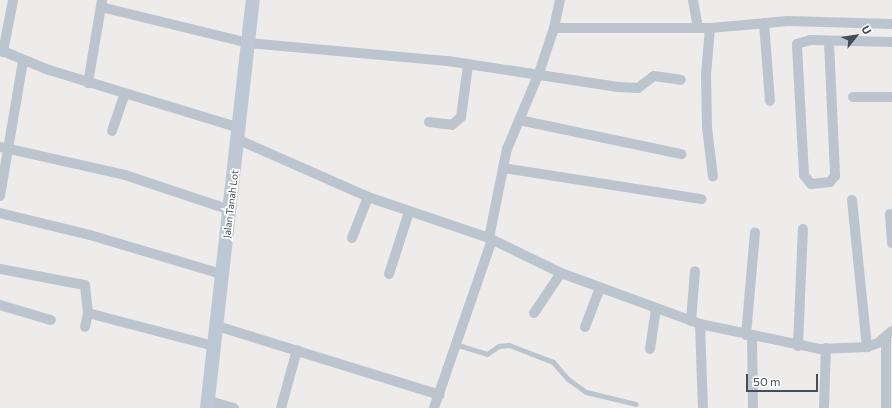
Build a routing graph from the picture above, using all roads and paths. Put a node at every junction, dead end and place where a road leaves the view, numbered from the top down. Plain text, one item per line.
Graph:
1 (13, 0) edge
2 (253, 0) edge
3 (560, 0) edge
4 (693, 0) edge
5 (101, 2) edge
6 (764, 22) junction
7 (892, 24) edge
8 (554, 28) junction
9 (698, 28) junction
10 (710, 28) junction
11 (829, 42) junction
12 (892, 42) edge
13 (249, 43) junction
14 (1, 51) edge
15 (23, 61) junction
16 (468, 65) junction
17 (539, 73) junction
18 (681, 80) dead end
19 (88, 83) junction
20 (125, 93) junction
21 (853, 97) dead end
22 (892, 97) edge
23 (770, 100) dead end
24 (519, 120) junction
25 (429, 122) dead end
26 (112, 131) dead end
27 (239, 134) junction
28 (4, 148) edge
29 (681, 154) dead end
30 (502, 168) junction
31 (713, 177) dead end
32 (0, 196) edge
33 (368, 197) junction
34 (702, 199) dead end
35 (852, 200) dead end
36 (230, 210) junction
37 (409, 212) junction
38 (0, 213) edge
39 (890, 214) dead end
40 (803, 229) dead end
41 (755, 232) dead end
42 (352, 238) dead end
43 (491, 239) junction
44 (892, 243) edge
45 (0, 269) edge
46 (695, 271) dead end
47 (561, 273) junction
48 (222, 274) junction
49 (389, 274) dead end
50 (600, 288) junction
51 (0, 305) edge
52 (656, 309) junction
53 (88, 313) junction
54 (534, 314) dead end
55 (51, 320) dead end
56 (695, 323) junction
57 (217, 326) junction
58 (85, 327) dead end
59 (585, 327) dead end
60 (889, 333) edge
61 (749, 335) junction
62 (458, 345) junction
63 (214, 346) junction
64 (798, 346) junction
65 (867, 347) junction
66 (826, 348) junction
67 (650, 349) dead end
68 (297, 350) junction
69 (440, 395) junction
70 (208, 404) edge
71 (636, 404) dead end
72 (234, 408) edge
73 (281, 408) edge
74 (434, 408) edge
75 (703, 408) edge
76 (753, 408) edge
77 (824, 408) edge
78 (886, 408) edge

1 - 14 street
2 - 13 main road, Jalan Tanah Lot
3 - 8 street
4 - 9 street
5 - 13 street
5 - 19 street
6 - 7 street
6 - 10 street
6 - 23 street
8 - 9 street
8 - 17 street
9 - 10 street
10 - 31 street
11 - 11 street
11 - 12 street
13 - 16 street
13 - 27 main road, Jalan Tanah Lot
14 - 15 street
15 - 19 street
15 - 28 street
16 - 17 street
16 - 25 street
17 - 18 street
17 - 24 street
19 - 20 street
20 - 26 street
20 - 27 street
21 - 22 street
24 - 29 street
24 - 30 street
27 - 33 street
27 - 36 main road, Jalan Tanah Lot
28 - 32 street
28 - 36 street
30 - 34 street
30 - 43 street
33 - 37 street
33 - 42 street
35 - 65 street
36 - 48 main road, Jalan Tanah Lot
37 - 43 street
37 - 49 street
38 - 48 street
39 - 44 street
40 - 64 street
41 - 61 street
43 - 47 street
43 - 62 street
45 - 53 street
46 - 56 street
47 - 50 street
47 - 54 street
48 - 57 main road, Jalan Tanah Lot
50 - 52 street
50 - 59 street
51 - 55 street
52 - 56 street
52 - 67 street
53 - 58 street
53 - 63 street
56 - 61 street
56 - 75 street
57 - 63 main road, Jalan Tanah Lot
57 - 68 street
60 - 65 street
60 - 78 street
61 - 64 street
61 - 76 street
62 - 69 street
62 - 71 lane
63 - 70 main road, Jalan Tanah Lot
64 - 66 street
65 - 66 street
66 - 77 street
68 - 69 street
68 - 73 street
69 - 74 street
70 - 72 street

